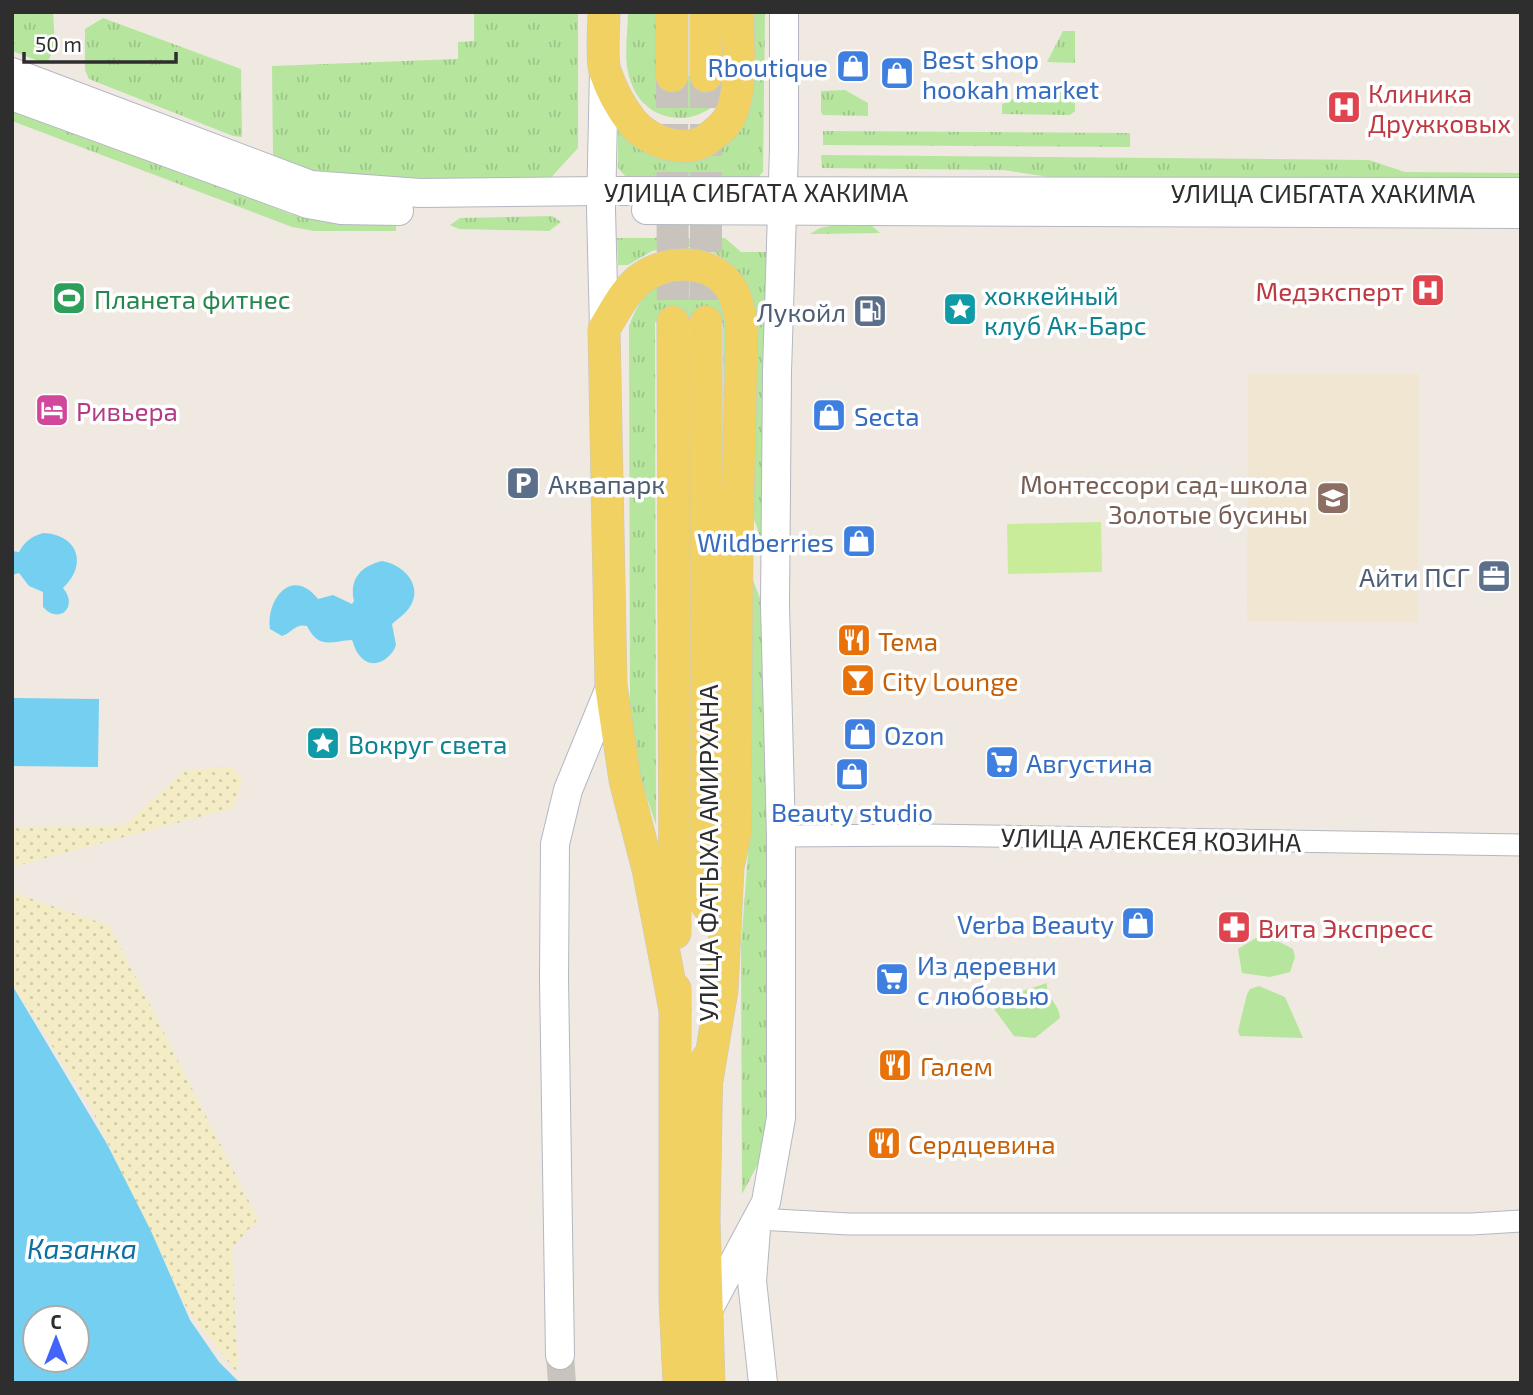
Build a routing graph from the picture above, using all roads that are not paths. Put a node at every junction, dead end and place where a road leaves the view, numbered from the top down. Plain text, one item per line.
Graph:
1 (604, 12) edge
2 (672, 12) edge
3 (706, 12) edge
4 (738, 12) edge
5 (784, 12) edge
6 (604, 68) junction
7 (12, 72) edge
8 (672, 76) tunnel mouth
9 (706, 76) tunnel mouth
10 (12, 96) edge
11 (1521, 192) edge
12 (601, 200) junction
13 (783, 201) junction
14 (1521, 214) edge
15 (673, 322) tunnel mouth
16 (706, 322) tunnel mouth
17 (604, 329) junction
18 (737, 538) junction
19 (775, 605) junction
20 (611, 685) junction
21 (780, 836) junction
22 (1521, 845) edge
23 (675, 1010) junction
24 (708, 1080) junction
25 (757, 1219) junction
26 (1521, 1221) edge
27 (706, 1314) junction
28 (559, 1355) tunnel mouth
29 (679, 1383) edge
30 (709, 1383) edge
31 (763, 1383) edge

1 - 6 main road
2 - 8 main road
3 - 9 main road
4 - 6 main road
5 - 13 main road
6 - 12 main road
7 - 12 main road, УЛИЦА СИБГАТА ХАКИМА
10 - 12 main road, УЛИЦА СИБГАТА ХАКИМА
11 - 13 main road, УЛИЦА СИБГАТА ХАКИМА
12 - 13 main road, УЛИЦА СИБГАТА ХАКИМА
12 - 17 main road
13 - 14 main road, УЛИЦА СИБГАТА ХАКИМА
13 - 19 main road
15 - 23 main road, УЛИЦА ФАТЫХА АМИРХАНА
16 - 24 main road, УЛИЦА ФАТЫХА АМИРХАНА
17 - 18 main road
17 - 20 main road
18 - 19 main road
18 - 24 main road
19 - 21 main road
20 - 23 main road
20 - 28 main road
21 - 22 street, УЛИЦА АЛЕКСЕЯ КОЗИНА
21 - 25 main road
23 - 29 main road, УЛИЦА ФАТЫХА АМИРХАНА
24 - 27 main road, УЛИЦА ФАТЫХА АМИРХАНА
25 - 26 street
25 - 27 main road
25 - 31 main road
27 - 30 main road, УЛИЦА ФАТЫХА АМИРХАНА

